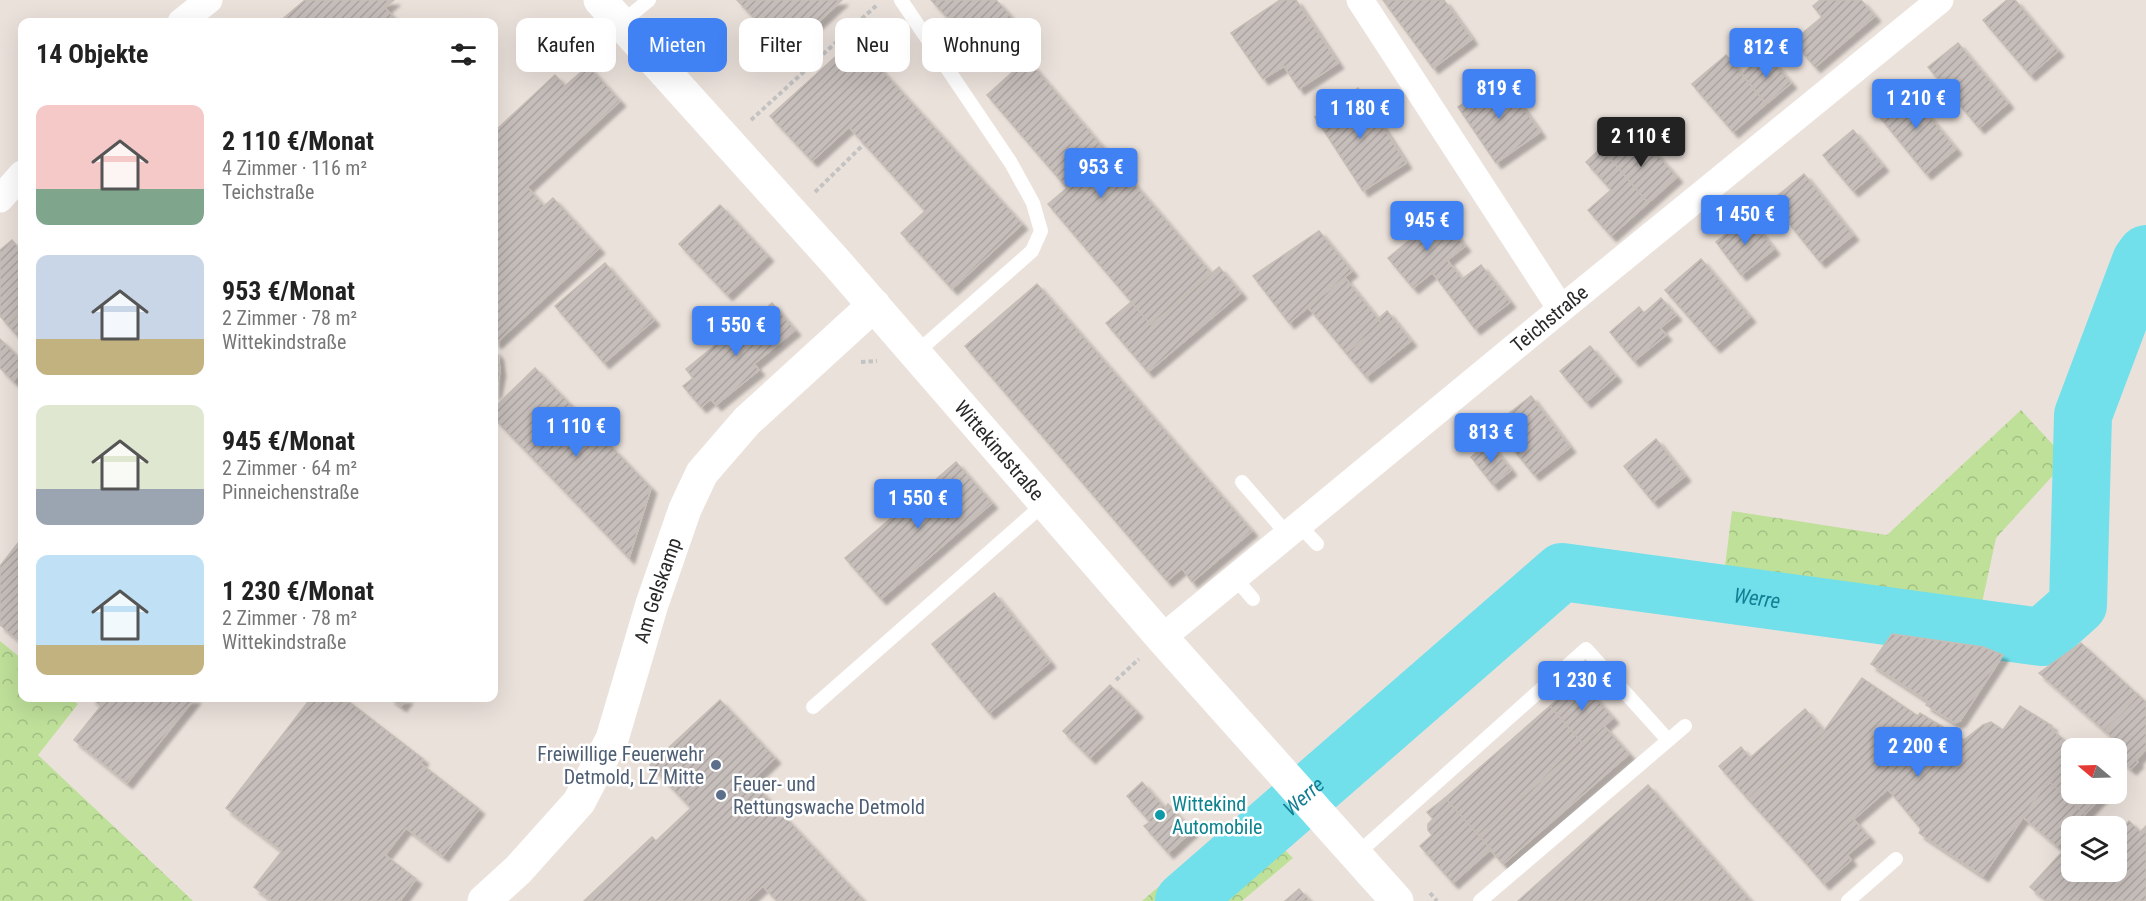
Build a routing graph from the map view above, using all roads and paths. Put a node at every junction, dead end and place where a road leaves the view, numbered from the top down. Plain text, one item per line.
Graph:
1 (209, 0) edge
2 (649, 0) edge
3 (882, 0) edge
4 (901, 0) edge
5 (1360, 0) edge
6 (1940, 0) edge
7 (610, 12) edge
8 (186, 18) edge
9 (750, 120) dead end
10 (864, 144) dead end
11 (18, 178) edge
12 (815, 193) dead end
13 (0, 198) edge
14 (874, 305) junction
15 (1560, 309) junction
16 (916, 353) junction
17 (1242, 482) dead end
18 (1045, 503) junction
19 (1302, 535) junction
20 (1235, 578) junction
21 (1253, 599) dead end
22 (1162, 638) junction
23 (1137, 660) dead end
24 (1116, 680) dead end
25 (813, 707) dead end
26 (1685, 726) dead end
27 (1668, 740) junction
28 (1357, 854) junction
29 (1896, 859) dead end
30 (484, 901) edge
31 (1397, 901) edge
32 (1480, 901) edge
33 (1848, 901) edge

1 - 8 street
2 - 7 lane
3 - 9 path
4 - 16 lane
5 - 15 street
6 - 15 street, Teichstraße
7 - 14 street, Wittekindstraße
10 - 12 path
11 - 13 street
14 - 16 street, Wittekindstraße
14 - 30 street, Am Gelskamp
15 - 19 street, Teichstraße
16 - 18 street, Wittekindstraße
17 - 19 lane
18 - 22 street, Wittekindstraße
18 - 25 lane
19 - 20 street, Teichstraße
20 - 21 lane
20 - 22 street, Teichstraße
22 - 28 street, Wittekindstraße
23 - 24 path
26 - 27 lane
27 - 28 lane
27 - 32 lane
28 - 31 street, Wittekindstraße
29 - 33 lane

